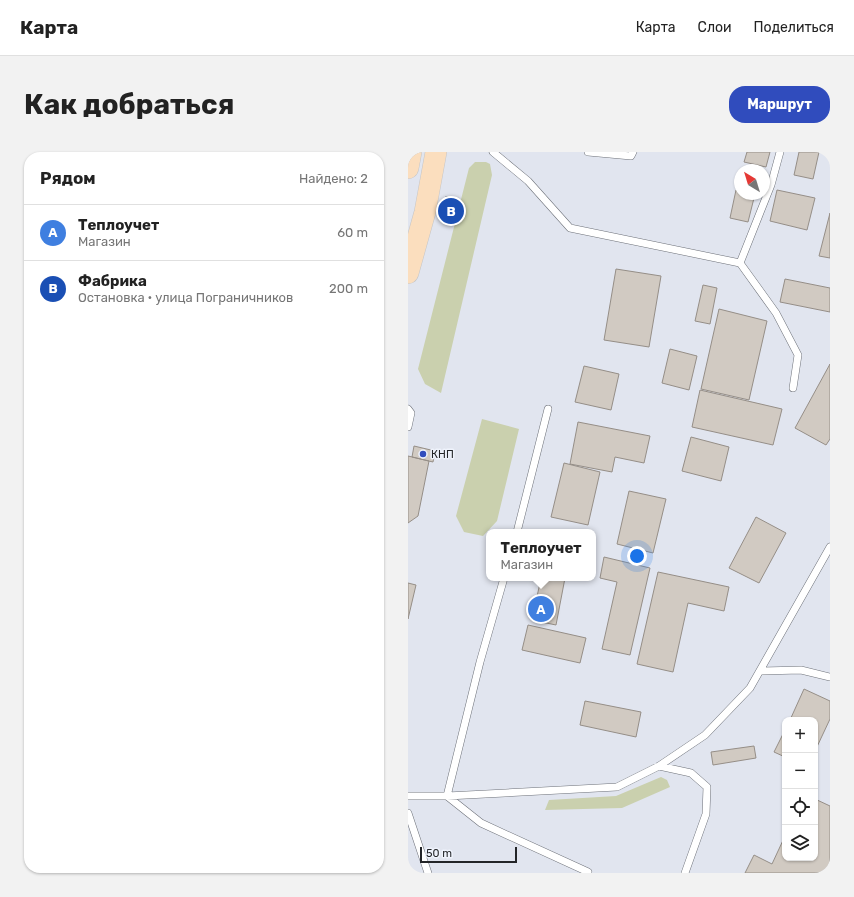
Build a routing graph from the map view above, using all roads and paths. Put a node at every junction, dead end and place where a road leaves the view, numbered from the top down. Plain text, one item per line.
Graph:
1 (411, 152) edge
2 (436, 152) edge
3 (494, 152) edge
4 (588, 152) edge
5 (633, 152) edge
6 (780, 152) edge
7 (408, 168) edge
8 (740, 263) junction
9 (408, 273) edge
10 (793, 388) dead end
11 (408, 409) edge
12 (548, 409) dead end
13 (408, 427) edge
14 (518, 529) edge
15 (830, 546) edge
16 (503, 581) edge
17 (760, 671) junction
18 (830, 677) edge
19 (659, 766) junction
20 (408, 796) edge
21 (447, 796) junction
22 (408, 813) edge
23 (588, 872) edge
24 (428, 873) edge
25 (685, 873) edge

1 - 7 main road
2 - 9 main road
3 - 8 lane
4 - 5 lane
6 - 8 lane
8 - 10 lane
11 - 13 lane
12 - 14 lane
15 - 17 lane
16 - 21 lane
17 - 18 lane
17 - 19 lane
19 - 21 lane
19 - 25 lane
20 - 21 lane
21 - 23 lane
22 - 24 lane

